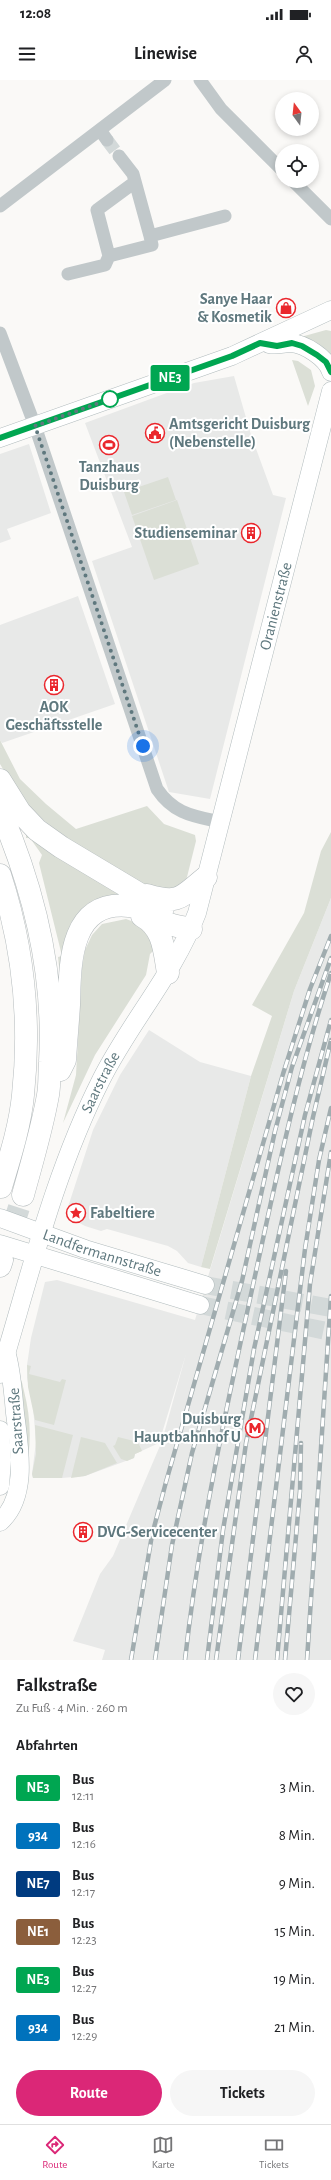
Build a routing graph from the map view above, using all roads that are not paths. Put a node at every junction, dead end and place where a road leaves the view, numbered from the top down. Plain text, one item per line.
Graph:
1 (165, 80) edge
2 (200, 80) edge
3 (119, 156) tunnel mouth
4 (275, 163) edge
5 (135, 182) junction
6 (300, 188) edge
7 (0, 206) edge
8 (225, 216) dead end
9 (331, 219) edge
10 (150, 236) junction
11 (109, 256) junction
12 (68, 274) dead end
13 (331, 310) edge
14 (331, 325) edge
15 (290, 331) junction
16 (0, 333) edge
17 (260, 343) junction
18 (331, 372) edge
19 (331, 391) edge
20 (35, 426) junction
21 (0, 438) edge
22 (0, 780) edge
23 (0, 810) edge
24 (220, 822) junction
25 (0, 875) edge
26 (206, 877) junction
27 (140, 893) junction
28 (0, 902) edge
29 (110, 908) junction
30 (14, 926) junction
31 (191, 929) junction
32 (168, 973) junction
33 (48, 1094) junction
34 (1, 1187) tunnel mouth
35 (24, 1195) tunnel mouth
36 (0, 1218) edge
37 (41, 1232) junction
38 (33, 1255) junction
39 (1, 1256) edge
40 (205, 1285) tunnel mouth
41 (200, 1305) tunnel mouth
42 (7, 1355) junction
43 (0, 1374) edge
44 (0, 1430) edge
45 (9, 1487) edge
46 (0, 1522) edge

1 - 7 street
2 - 4 street
3 - 5 street
5 - 10 street
5 - 11 street
6 - 9 street
8 - 10 street
10 - 11 street
11 - 12 street
13 - 15 main road
14 - 15 main road
15 - 17 main road
16 - 20 street
17 - 18 main road
17 - 20 main road
19 - 24 main road, Oranienstraße
20 - 21 main road
20 - 24 street
22 - 27 highway
23 - 33 highway
24 - 26 main road, Saarstraße
25 - 30 highway
26 - 27 highway
26 - 31 main road, Saarstraße
27 - 31 highway
28 - 30 highway
29 - 31 highway
29 - 32 highway
29 - 33 highway
30 - 34 highway
31 - 32 main road, Saarstraße
32 - 37 main road, Saarstraße
33 - 35 highway
36 - 37 main road, Landfermannstraße
37 - 38 main road, Saarstraße
37 - 40 main road, Landfermannstraße
38 - 39 main road, Landfermannstraße
38 - 41 main road, Landfermannstraße
38 - 42 main road, Saarstraße
42 - 43 main road, Saarstraße
42 - 45 main road, Saarstraße
44 - 45 main road, Saarstraße
45 - 46 main road

